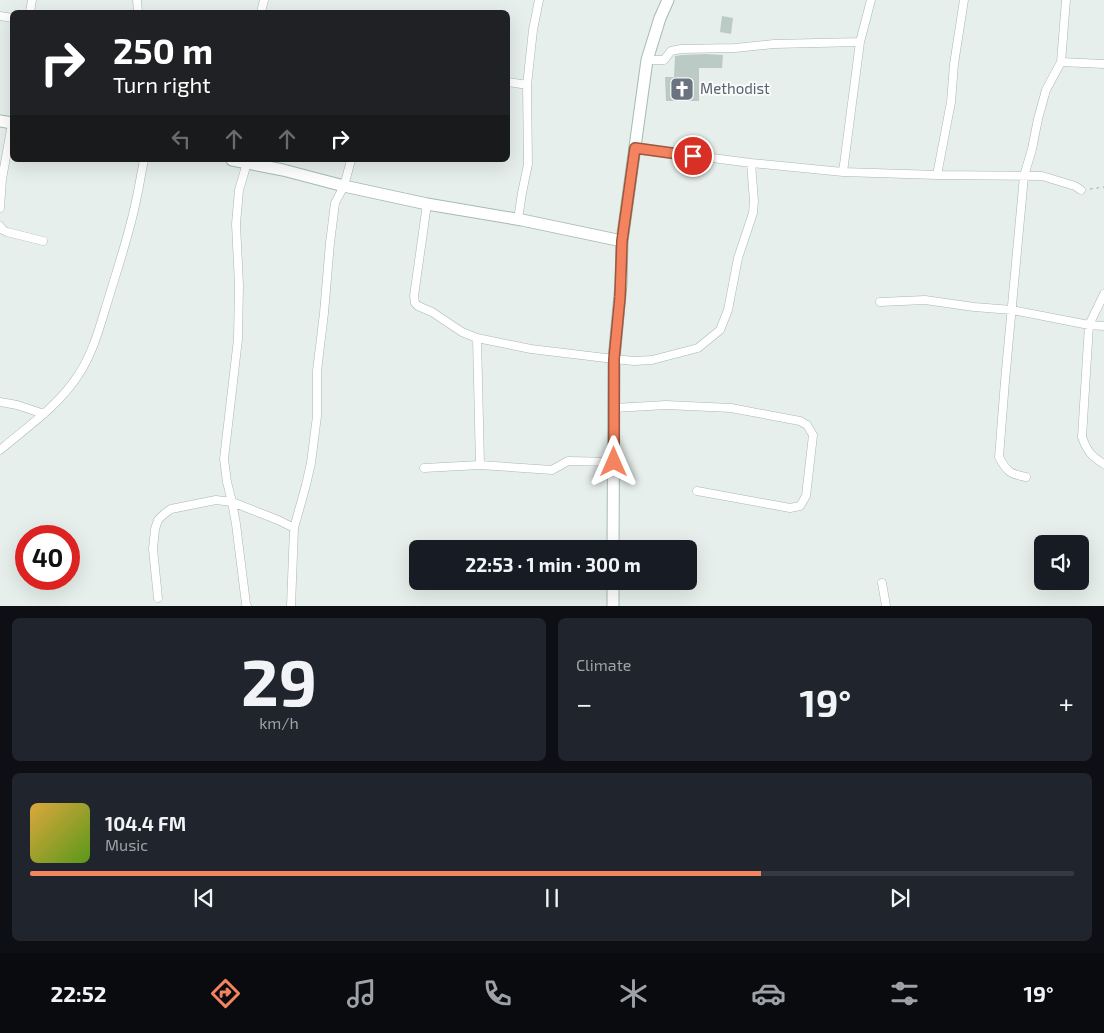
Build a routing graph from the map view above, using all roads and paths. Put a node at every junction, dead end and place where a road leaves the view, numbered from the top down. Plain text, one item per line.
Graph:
1 (539, 0) edge
2 (668, 0) edge
3 (871, 0) edge
4 (964, 0) edge
5 (1066, 0) edge
6 (860, 42) junction
7 (647, 60) junction
8 (1061, 62) junction
9 (1104, 64) edge
10 (510, 82) edge
11 (527, 85) junction
12 (10, 135) edge
13 (635, 148) junction
14 (144, 162) edge
15 (242, 162) edge
16 (350, 162) edge
17 (247, 163) junction
18 (751, 163) junction
19 (842, 172) junction
20 (936, 176) junction
21 (1024, 176) junction
22 (344, 186) junction
23 (1104, 187) edge
24 (1081, 190) joint
25 (427, 204) junction
26 (0, 208) edge
27 (518, 219) junction
28 (0, 226) edge
29 (43, 241) dead end
30 (622, 241) junction
31 (1104, 294) edge
32 (880, 302) dead end
33 (1012, 310) junction
34 (1089, 325) junction
35 (1104, 326) edge
36 (477, 338) junction
37 (614, 359) junction
38 (0, 402) edge
39 (614, 408) junction
40 (44, 414) junction
41 (0, 450) edge
42 (614, 462) junction
43 (1104, 464) edge
44 (480, 465) junction
45 (424, 468) dead end
46 (1026, 477) dead end
47 (697, 491) dead end
48 (232, 502) junction
49 (294, 528) junction
50 (613, 540) edge
51 (882, 583) dead end
52 (613, 590) edge
53 (158, 598) dead end
54 (247, 606) edge
55 (291, 606) edge
56 (613, 606) edge
57 (886, 606) edge

1 - 11 street
2 - 7 street
3 - 6 street
4 - 20 street
5 - 8 street
6 - 7 street
6 - 19 street
7 - 13 street
8 - 9 street
8 - 21 street
10 - 11 street
11 - 27 street
12 - 26 street
13 - 18 street
13 - 30 street
14 - 40 street
15 - 17 street
16 - 22 street
17 - 22 street
17 - 48 street
18 - 19 street
18 - 37 street
19 - 20 street
20 - 21 street
21 - 24 street
21 - 33 street
22 - 25 street
22 - 49 street
23 - 24 path
25 - 27 street
25 - 36 street
27 - 30 street
28 - 29 street
30 - 37 street
31 - 34 street
32 - 33 street
33 - 34 street
33 - 46 street
34 - 35 street
34 - 43 street
36 - 37 street
36 - 44 street
37 - 39 street
38 - 40 street
39 - 42 street
39 - 47 street
40 - 41 street
42 - 44 street
42 - 50 street
44 - 45 street
48 - 49 street
48 - 53 street
48 - 54 street
49 - 55 street
51 - 57 street
52 - 56 street

